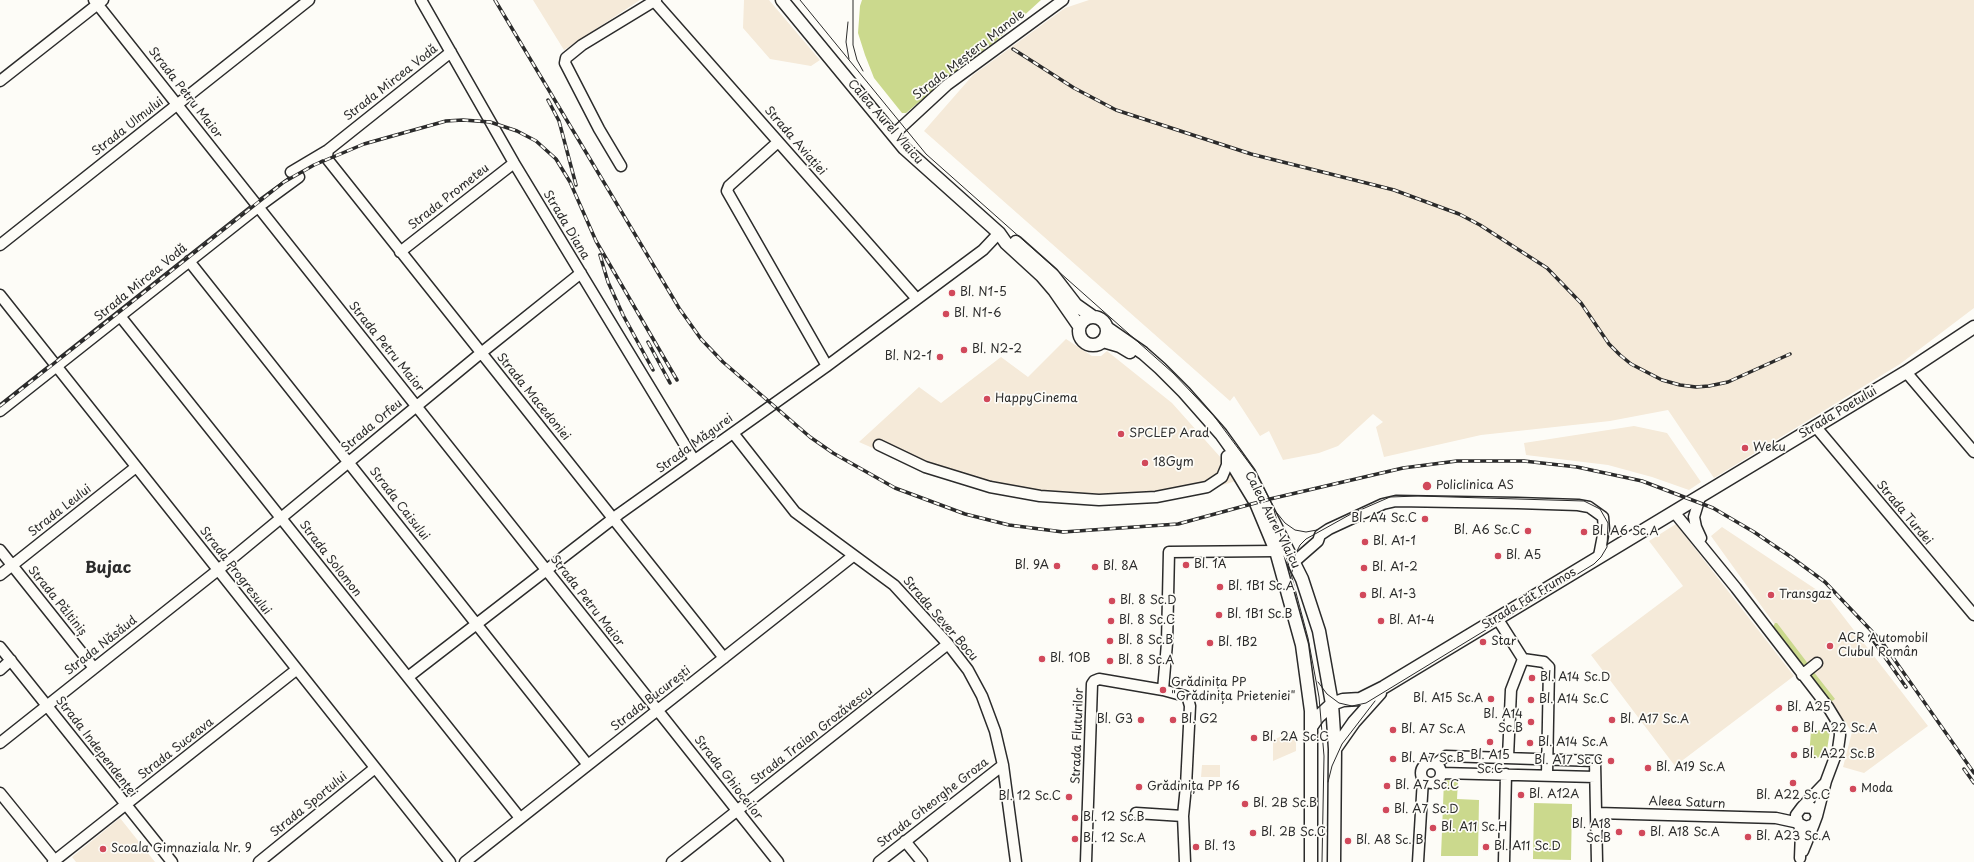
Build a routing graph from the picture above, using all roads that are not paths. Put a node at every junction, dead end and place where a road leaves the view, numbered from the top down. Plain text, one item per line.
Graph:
1 (309, 0) edge
2 (421, 0) edge
3 (782, 0) edge
4 (1063, 0) edge
5 (98, 1) edge
6 (655, 1) edge
7 (451, 52) junction
8 (0, 81) edge
9 (177, 105) junction
10 (893, 135) junction
11 (778, 142) junction
12 (328, 150) junction
13 (514, 163) junction
14 (621, 166) dead end
15 (258, 207) junction
16 (999, 233) junction
17 (0, 245) edge
18 (400, 252) junction
19 (189, 261) junction
20 (581, 273) junction
21 (0, 295) edge
22 (916, 299) junction
23 (120, 316) junction
24 (1093, 317) junction
25 (1079, 326) junction
26 (1974, 327) edge
27 (1107, 328) junction
28 (1103, 341) junction
29 (481, 353) junction
30 (57, 366) junction
31 (827, 366) junction
32 (1906, 372) junction
33 (416, 406) junction
34 (0, 411) edge
35 (1815, 426) junction
36 (733, 433) junction
37 (879, 445) dead end
38 (1974, 452) edge
39 (1228, 456) junction
40 (694, 460) junction
41 (349, 462) junction
42 (136, 467) junction
43 (1222, 477) junction
44 (1243, 479) junction
45 (1700, 497) junction
46 (1674, 512) junction
47 (281, 518) junction
48 (613, 519) junction
49 (0, 550) edge
50 (1276, 551) junction
51 (1709, 554) junction
52 (853, 556) junction
53 (1599, 556) junction
54 (1294, 562) junction
55 (12, 565) junction
56 (218, 570) junction
57 (546, 570) junction
58 (0, 575) edge
59 (1974, 615) edge
60 (1497, 618) junction
61 (476, 624) junction
62 (948, 644) junction
63 (0, 647) edge
64 (724, 658) junction
65 (1523, 659) junction
66 (10, 660) junction
67 (1817, 663) dead end
68 (94, 668) junction
69 (0, 670) edge
70 (296, 670) junction
71 (1802, 675) junction
72 (408, 677) junction
73 (1384, 687) junction
74 (1163, 690) junction
75 (1332, 704) junction
76 (47, 706) junction
77 (658, 710) junction
78 (1311, 728) junction
79 (0, 743) edge
80 (1335, 749) junction
81 (1508, 757) junction
82 (1548, 758) junction
83 (1436, 764) junction
84 (588, 765) junction
85 (1003, 765) junction
86 (375, 768) junction
87 (1442, 773) junction
88 (1506, 774) junction
89 (1547, 775) junction
90 (1596, 777) junction
91 (1423, 779) junction
92 (1826, 781) junction
93 (0, 793) edge
94 (126, 806) junction
95 (1801, 808) junction
96 (738, 810) junction
97 (1136, 813) dead end
98 (1597, 813) junction
99 (1182, 816) junction
100 (520, 818) junction
101 (1776, 818) junction
102 (1815, 820) junction
103 (1799, 824) junction
104 (905, 841) junction
105 (1799, 860) edge
106 (55, 862) edge
107 (172, 862) edge
108 (259, 862) edge
109 (450, 862) edge
110 (465, 862) edge
111 (672, 862) edge
112 (778, 862) edge
113 (879, 862) edge
114 (922, 862) edge
115 (1016, 862) edge
116 (1086, 862) edge
117 (1185, 862) edge
118 (1310, 862) edge
119 (1334, 862) edge
120 (1418, 862) edge
121 (1504, 862) edge
122 (1597, 862) edge

1 - 9 street, Strada Ulmului
2 - 7 street, Strada Diana
3 - 10 main road, Calea Aurel Vlaicu
4 - 10 street, Strada Meșteru Manole
5 - 8 street
5 - 9 street, Strada Petru Maior
6 - 11 street, Strada Aviației
6 - 14 street
7 - 12 street, Strada Mircea Vodă
7 - 13 street, Strada Diana
9 - 15 street, Strada Petru Maior
9 - 17 street, Strada Ulmului
10 - 16 main road, Calea Aurel Vlaicu
11 - 22 street, Strada Aviației
11 - 31 street
12 - 15 street, Strada Mircea Vodă
12 - 18 street, Strada Macedoniei
13 - 18 street, Strada Prometeu
13 - 20 street, Strada Diana
15 - 19 street, Strada Mircea Vodă
15 - 33 street, Strada Petru Maior
16 - 22 street, Strada Măgurei
16 - 24 main road, Calea Aurel Vlaicu
16 - 25 main road, Calea Aurel Vlaicu
18 - 29 street, Strada Macedoniei
19 - 23 street, Strada Mircea Vodă
19 - 41 street, Strada Caisului
20 - 29 street, Strada Orfeu
20 - 40 street, Strada Diana
21 - 30 street, Strada Progresului
22 - 31 street, Strada Măgurei
23 - 30 street, Strada Mircea Vodă
23 - 47 street, Strada Solomon
24 - 25 main road
24 - 27 main road, Calea Aurel Vlaicu
25 - 28 main road, Calea Aurel Vlaicu
26 - 32 main road, Strada Poetului
27 - 28 main road
27 - 54 main road, Calea Aurel Vlaicu
28 - 39 main road, Calea Aurel Vlaicu
29 - 33 street, Strada Orfeu
29 - 48 street, Strada Macedoniei
30 - 34 street, Strada Mircea Vodă
30 - 42 street, Strada Progresului
31 - 36 street, Strada Măgurei
32 - 35 main road, Strada Poetului
32 - 38 street
33 - 41 street, Strada Orfeu
33 - 57 street, Strada Petru Maior
35 - 45 main road, Strada Poetului
35 - 59 street, Strada Turdei
36 - 40 street, Strada Măgurei
36 - 52 street, Strada Sever Bocu
37 - 43 street
39 - 43 street
39 - 44 main road, Calea Aurel Vlaicu
40 - 48 street, Strada Măgurei
41 - 47 street, Strada Orfeu
41 - 61 street, Strada Caisului
42 - 55 street, Strada Leului
42 - 56 street, Strada Progresului
43 - 44 street
44 - 50 main road, Calea Aurel Vlaicu
45 - 46 main road, Strada Poetului
45 - 51 street
46 - 51 street
46 - 53 main road, Strada Făt Frumos
47 - 56 street, Strada Orfeu
47 - 72 street, Strada Solomon
48 - 57 street, Strada Măgurei
48 - 64 street, Strada Macedoniei
49 - 55 street, Strada Păltiniș
50 - 74 street
50 - 78 main road, Calea Aurel Vlaicu
51 - 71 street
52 - 62 street, Strada Sever Bocu
52 - 64 street, Strada București
53 - 54 street
53 - 60 main road, Strada Făt Frumos
54 - 75 main road, Calea Aurel Vlaicu
55 - 58 street, Strada Leului
55 - 68 street, Strada Păltiniș
56 - 68 street, Strada Năsăud
56 - 70 street, Strada Progresului
57 - 61 street, Strada Măgurei
57 - 77 street, Strada Petru Maior
60 - 65 street
60 - 73 main road, Strada Făt Frumos
61 - 72 street, Strada Măgurei
61 - 84 street, Strada Caisului
62 - 85 street, Strada Sever Bocu
62 - 96 street, Strada Traian Grozăvescu
63 - 66 street, Strada Independenței
64 - 77 street, Strada București
65 - 81 street
65 - 82 street
66 - 69 street
66 - 76 street, Strada Independenței
67 - 71 street
68 - 76 street, Strada Năsăud
70 - 86 street, Strada Progresului
70 - 94 street, Strada Suceava
71 - 92 street
72 - 100 street, Strada Solomon
73 - 75 main road, Strada Făt Frumos
73 - 80 main road, Strada Făt Frumos
74 - 99 street, Strada Fluturilor
74 - 116 street, Strada Fluturilor
75 - 78 main road
75 - 80 main road, Calea Aurel Vlaicu
76 - 79 street, Strada Năsăud
76 - 94 street, Strada Independenței
77 - 84 street, Strada București
77 - 96 street, Strada Ghioceilor
78 - 118 main road, Calea Aurel Vlaicu
80 - 119 main road, Calea Aurel Vlaicu
81 - 82 street
81 - 83 street
82 - 89 street
82 - 90 street
83 - 87 street
83 - 91 street
84 - 100 street, Strada București
85 - 104 street, Strada Gheorghe Groza
85 - 115 street, Strada Sever Bocu
86 - 108 street, Strada Sportului
86 - 109 street, Strada Progresului
87 - 88 street
87 - 91 street
88 - 89 street
88 - 121 street
89 - 90 street
90 - 98 street
91 - 120 street
92 - 95 street
92 - 102 street
93 - 106 street
94 - 106 street, Strada Suceava
94 - 107 street, Strada Independenței
95 - 101 street, Aleea Saturn
95 - 102 street
95 - 103 street
96 - 111 street, Strada Traian Grozăvescu
96 - 112 street, Strada Ghioceilor
97 - 99 street
98 - 101 street, Aleea Saturn
98 - 122 street
99 - 117 street
100 - 110 street, Strada București
101 - 103 street, Aleea Saturn
102 - 103 street
102 - 105 street
103 - 105 street
104 - 113 street, Strada Gheorghe Groza
104 - 114 street

